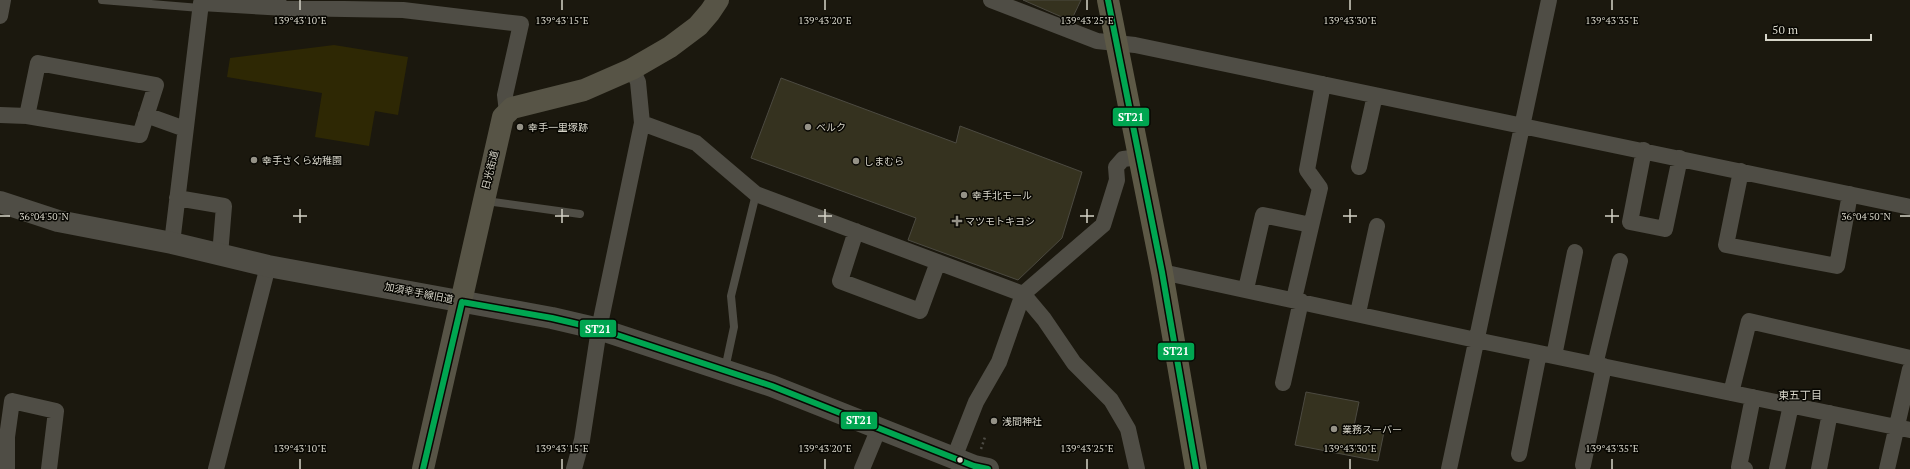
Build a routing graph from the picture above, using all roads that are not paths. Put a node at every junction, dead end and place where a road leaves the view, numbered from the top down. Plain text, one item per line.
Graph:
1 (3, 0) edge
2 (102, 0) edge
3 (718, 0) edge
4 (991, 0) edge
5 (1108, 0) edge
6 (1549, 0) edge
7 (201, 4) edge
8 (0, 16) edge
9 (1117, 43) junction
10 (632, 69) junction
11 (1323, 84) junction
12 (1374, 95) junction
13 (507, 112) junction
14 (0, 115) edge
15 (146, 115) junction
16 (27, 116) junction
17 (642, 124) junction
18 (1523, 126) junction
19 (185, 129) junction
20 (1644, 150) junction
21 (1140, 156) junction
22 (1680, 158) junction
23 (1359, 167) dead end
24 (1741, 171) junction
25 (756, 194) junction
26 (1850, 194) junction
27 (177, 198) junction
28 (483, 201) junction
29 (0, 202) edge
30 (1910, 207) edge
31 (580, 214) dead end
32 (1311, 225) junction
33 (1377, 226) dead end
34 (856, 232) junction
35 (172, 243) junction
36 (1575, 252) dead end
37 (220, 254) junction
38 (938, 262) junction
39 (1620, 262) dead end
40 (268, 266) junction
41 (1162, 272) junction
42 (1246, 289) junction
43 (1023, 294) junction
44 (1298, 300) junction
45 (462, 302) junction
46 (1358, 313) junction
47 (599, 330) junction
48 (1476, 340) junction
49 (1538, 353) junction
50 (1554, 356) junction
51 (1910, 358) edge
52 (1600, 366) junction
53 (1910, 369) edge
54 (725, 370) junction
55 (1282, 382) dead end
56 (1731, 393) junction
57 (1753, 397) junction
58 (1791, 405) junction
59 (1830, 414) junction
60 (879, 428) junction
61 (1903, 429) edge
62 (1519, 454) dead end
63 (954, 458) junction
64 (1583, 465) dead end
65 (7, 469) edge
66 (49, 469) edge
67 (216, 469) edge
68 (423, 469) edge
69 (574, 469) edge
70 (862, 469) edge
71 (988, 469) edge
72 (1137, 469) edge
73 (1196, 469) edge
74 (1449, 469) edge
75 (1746, 469) edge
76 (1777, 469) edge
77 (1819, 469) edge
78 (1887, 469) edge

1 - 8 street
2 - 7 lane
3 - 10 main road
4 - 9 street
5 - 9 highway
6 - 18 street
7 - 13 street
7 - 19 street
9 - 11 street
9 - 21 highway
10 - 13 main road
10 - 17 street
11 - 12 street
11 - 32 street
12 - 18 street
12 - 23 street
13 - 28 main road, 日光街道
14 - 16 street
15 - 16 street
15 - 16 street
15 - 19 street
17 - 25 street
17 - 47 street
18 - 20 street
18 - 48 street
19 - 27 street
20 - 22 street
20 - 22 street
21 - 41 highway
21 - 43 street
22 - 24 street
24 - 26 street
24 - 26 street
25 - 34 street
25 - 54 lane
26 - 30 street
27 - 35 street
27 - 37 street
28 - 31 lane
28 - 45 main road, 日光街道
29 - 35 street, 加須幸手線旧道
32 - 42 street
32 - 44 street
33 - 46 street
34 - 38 street
34 - 38 street
35 - 37 street, 加須幸手線旧道
36 - 50 street
37 - 40 street, 加須幸手線旧道
38 - 43 street
39 - 52 street
40 - 45 street, 加須幸手線旧道
40 - 67 street
41 - 42 street
41 - 73 highway
42 - 44 street
43 - 63 street
43 - 72 street
44 - 46 street
44 - 55 street
45 - 47 street, 加須幸手線旧道
45 - 68 main road, 日光街道
46 - 48 street
47 - 54 street, 加須幸手線旧道
47 - 69 street
48 - 49 street
48 - 74 street
49 - 50 street
49 - 62 street
50 - 52 street
51 - 56 street
52 - 56 street
52 - 64 street
53 - 61 street
54 - 60 street, 加須幸手線旧道
56 - 57 street
57 - 58 street
57 - 75 street
58 - 59 street
58 - 76 street
59 - 61 street
59 - 77 street
60 - 63 street, 加須幸手線旧道
60 - 70 street
61 - 78 street
63 - 71 street, 加須幸手線旧道
65 - 66 street

